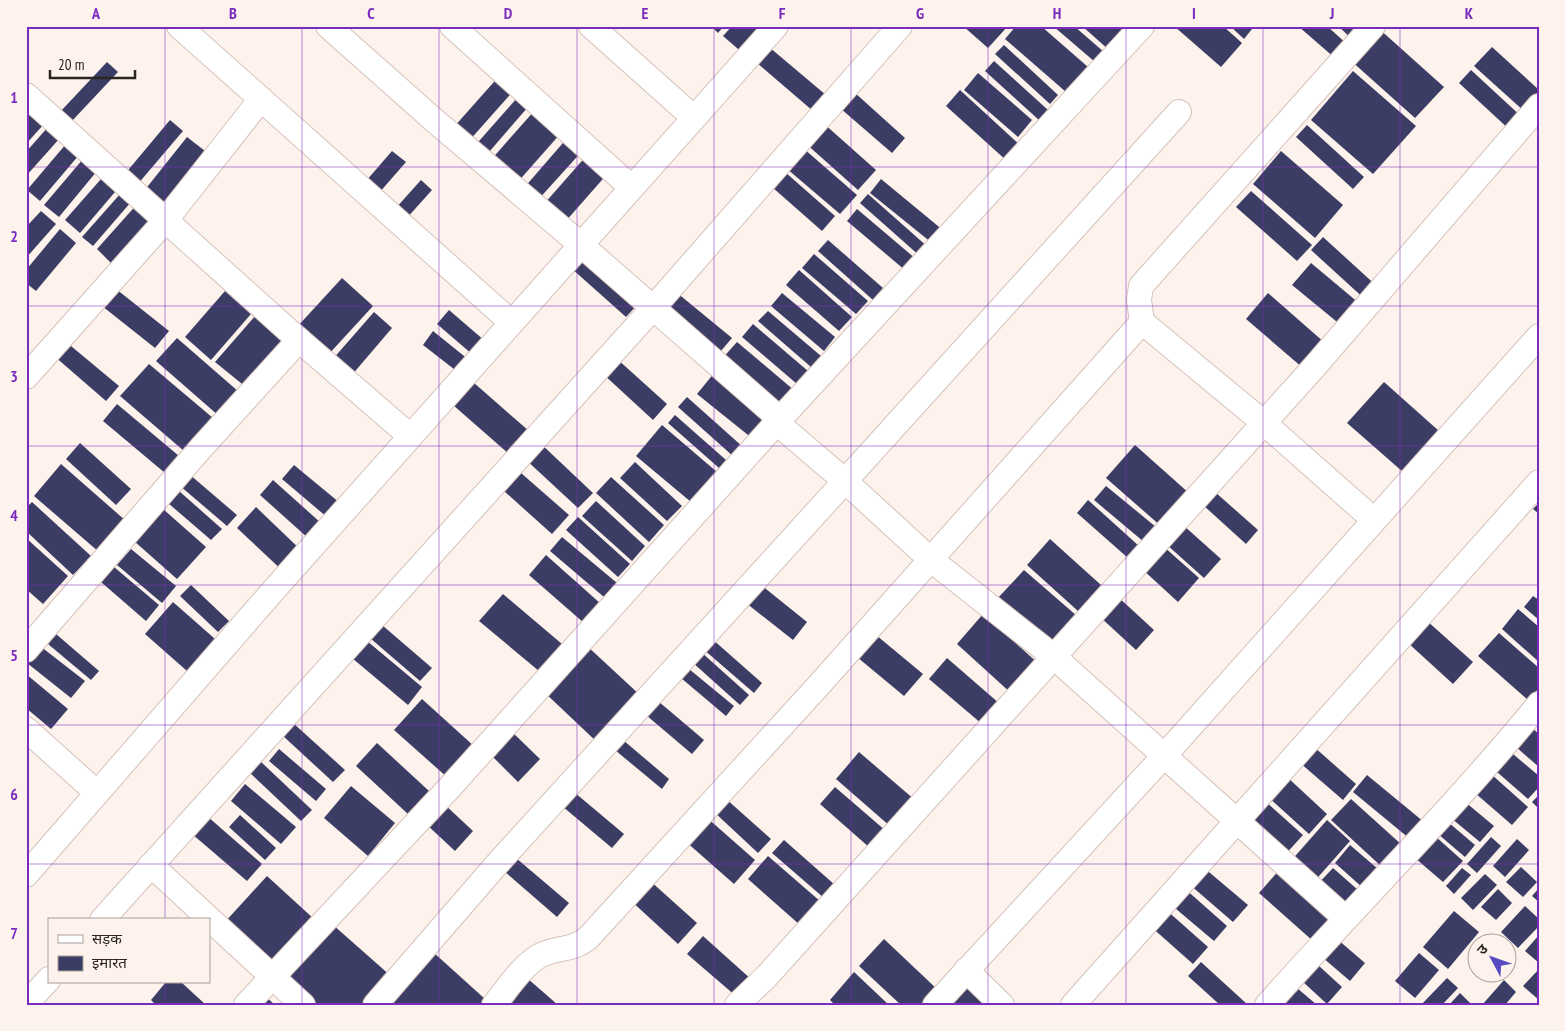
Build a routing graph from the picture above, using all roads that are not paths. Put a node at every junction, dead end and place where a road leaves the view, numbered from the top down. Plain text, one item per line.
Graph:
1 (179, 26) edge
2 (328, 26) edge
3 (452, 26) edge
4 (591, 26) edge
5 (776, 26) edge
6 (900, 26) edge
7 (1142, 26) edge
8 (1373, 26) edge
9 (26, 95) edge
10 (261, 100) junction
11 (1539, 106) edge
12 (1180, 112) dead end
13 (694, 118) junction
14 (631, 187) junction
15 (165, 220) junction
16 (580, 244) junction
17 (653, 308) junction
18 (511, 322) junction
19 (1142, 322) junction
20 (1539, 336) edge
21 (299, 340) junction
22 (26, 377) edge
23 (778, 421) junction
24 (1264, 423) junction
25 (410, 436) junction
26 (845, 481) junction
27 (1539, 482) edge
28 (1374, 520) junction
29 (930, 559) junction
30 (26, 650) edge
31 (1053, 656) junction
32 (1539, 704) edge
33 (26, 729) edge
34 (1164, 756) junction
35 (96, 792) junction
36 (1236, 820) junction
37 (151, 865) junction
38 (26, 875) edge
39 (104, 918) edge
40 (209, 918) edge
41 (1345, 918) junction
42 (210, 919) edge
43 (966, 970) junction
44 (272, 976) junction
45 (48, 980) edge
46 (26, 1004) edge
47 (246, 1005) edge
48 (303, 1005) edge
49 (374, 1005) edge
50 (494, 1005) edge
51 (736, 1005) edge
52 (935, 1005) edge
53 (1002, 1005) edge
54 (1073, 1005) edge
55 (1267, 1005) edge

1 - 10 street
2 - 16 street
3 - 14 street
4 - 13 street
5 - 13 street
6 - 17 street
7 - 23 street
8 - 19 street
9 - 15 street
10 - 15 street
10 - 18 street
11 - 24 street
12 - 26 street
13 - 14 street
14 - 16 street
15 - 21 street
15 - 22 street
16 - 17 street
16 - 18 street
17 - 23 street
17 - 37 street
18 - 25 street
19 - 24 street
19 - 29 street
20 - 28 street
21 - 25 street
21 - 30 street
23 - 26 street
23 - 44 street
24 - 28 street
24 - 31 street
25 - 35 street
26 - 29 street
26 - 49 street
27 - 36 street
28 - 34 street
29 - 31 street
29 - 50 street
31 - 34 street
31 - 51 street
32 - 41 street
33 - 35 street
34 - 36 street
34 - 43 street
35 - 38 street
36 - 41 street
36 - 54 street
37 - 39 street
37 - 40 street
41 - 55 street
42 - 44 street
43 - 52 street
43 - 53 street
44 - 47 street
44 - 48 street
45 - 46 street

